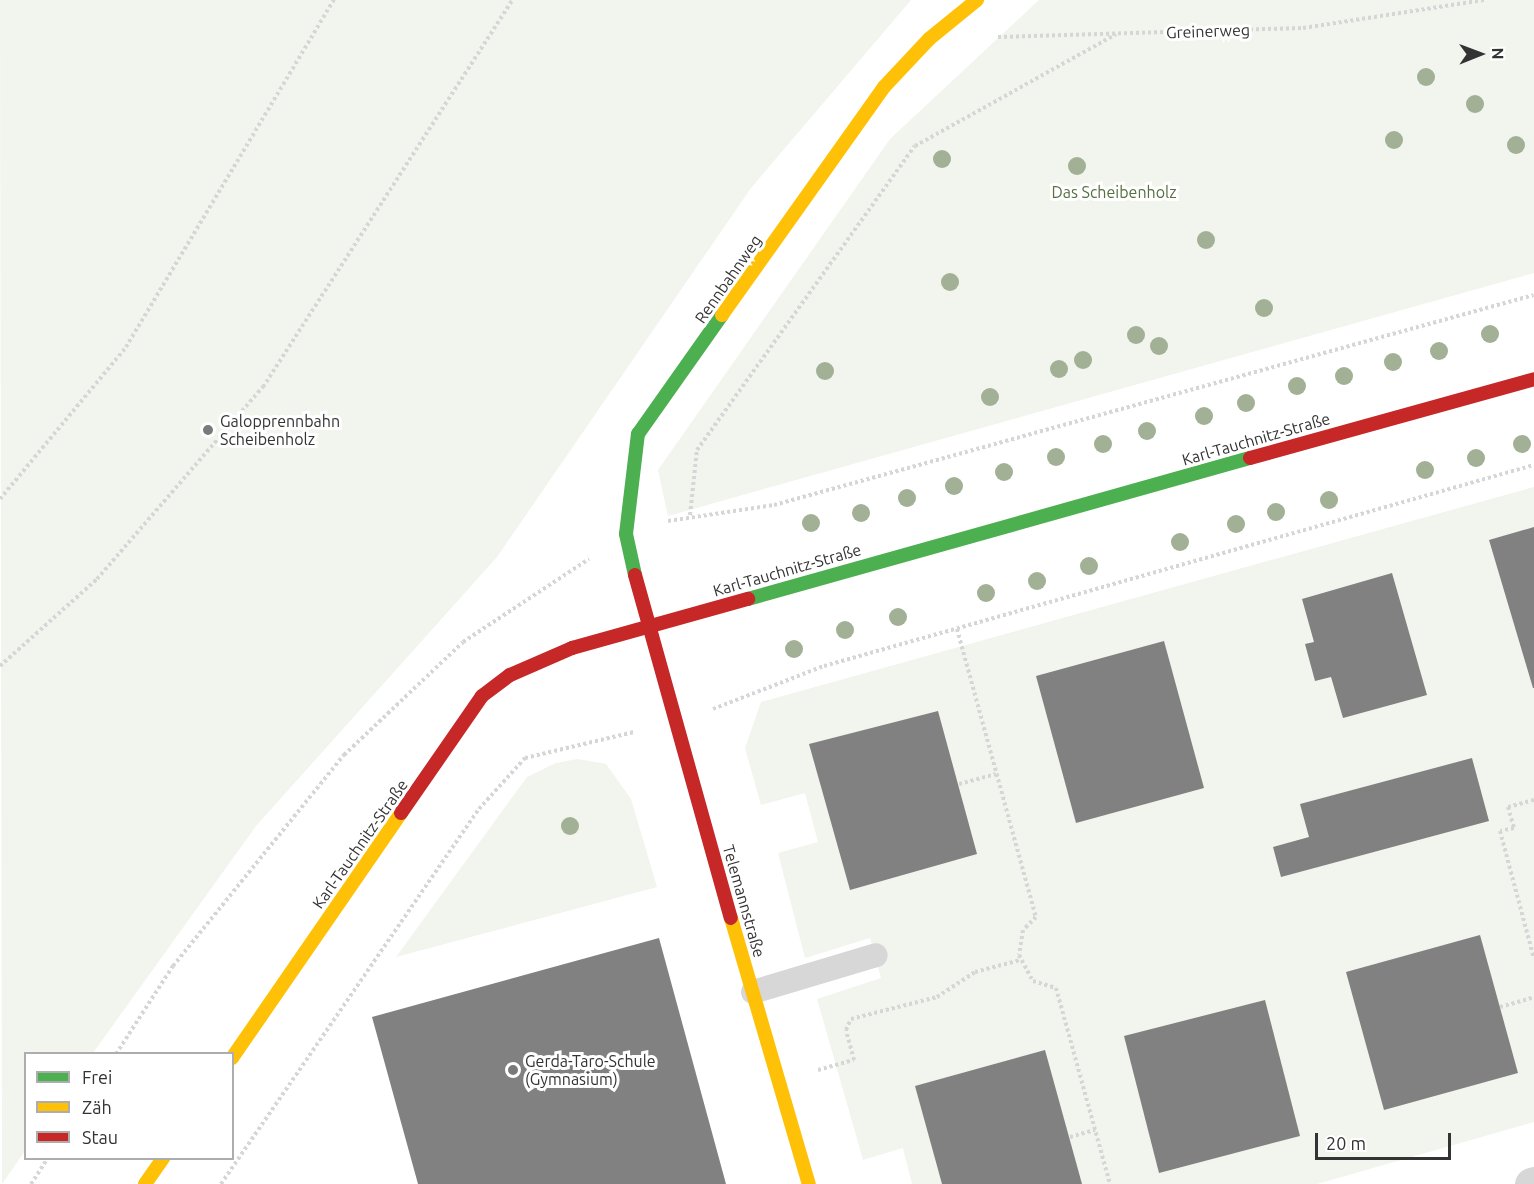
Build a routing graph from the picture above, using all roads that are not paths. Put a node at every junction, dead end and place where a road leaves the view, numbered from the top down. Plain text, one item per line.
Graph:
1 (977, 0) edge
2 (1534, 379) edge
3 (646, 627) junction
4 (876, 955) dead end
5 (753, 992) junction
6 (234, 1055) edge
7 (162, 1160) edge
8 (145, 1184) edge
9 (809, 1184) edge

1 - 3 main road, Rennbahnweg
2 - 3 main road, Karl-Tauchnitz-Straße
3 - 5 main road, Telemannstraße
3 - 6 main road, Karl-Tauchnitz-Straße
4 - 5 lane
5 - 9 main road, Telemannstraße
7 - 8 main road

